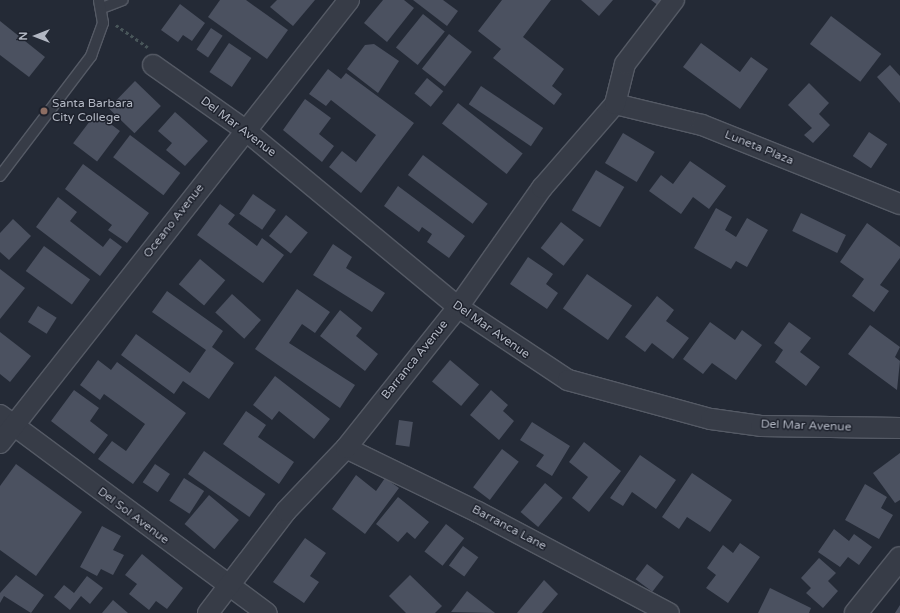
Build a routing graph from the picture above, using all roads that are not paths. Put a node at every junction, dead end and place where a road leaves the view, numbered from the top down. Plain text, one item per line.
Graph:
1 (123, 0) edge
2 (349, 0) edge
3 (674, 0) edge
4 (101, 4) edge
5 (153, 65) road end
6 (615, 104) junction
7 (245, 130) junction
8 (0, 176) edge
9 (900, 204) edge
10 (458, 307) junction
11 (7, 420) edge
12 (900, 428) edge
13 (0, 443) edge
14 (346, 448) junction
15 (900, 558) edge
16 (228, 588) junction
17 (208, 613) edge
18 (267, 613) edge
19 (669, 613) edge
20 (856, 613) edge

1 - 4 lane
2 - 7 street, Oceano Avenue
3 - 6 street, Barranca Avenue
4 - 8 lane
5 - 7 street, Del Mar Avenue
6 - 9 street, Luneta Plaza
6 - 10 street, Barranca Avenue
7 - 10 street, Del Mar Avenue
7 - 11 street, Oceano Avenue
10 - 12 street, Del Mar Avenue
10 - 14 street, Barranca Avenue
11 - 13 street, Oceano Avenue
11 - 16 street, Del Sol Avenue
14 - 16 street, Barranca Avenue
14 - 19 street, Barranca Lane
15 - 20 street
16 - 17 street, Barranca Avenue
16 - 18 street, Del Sol Avenue

